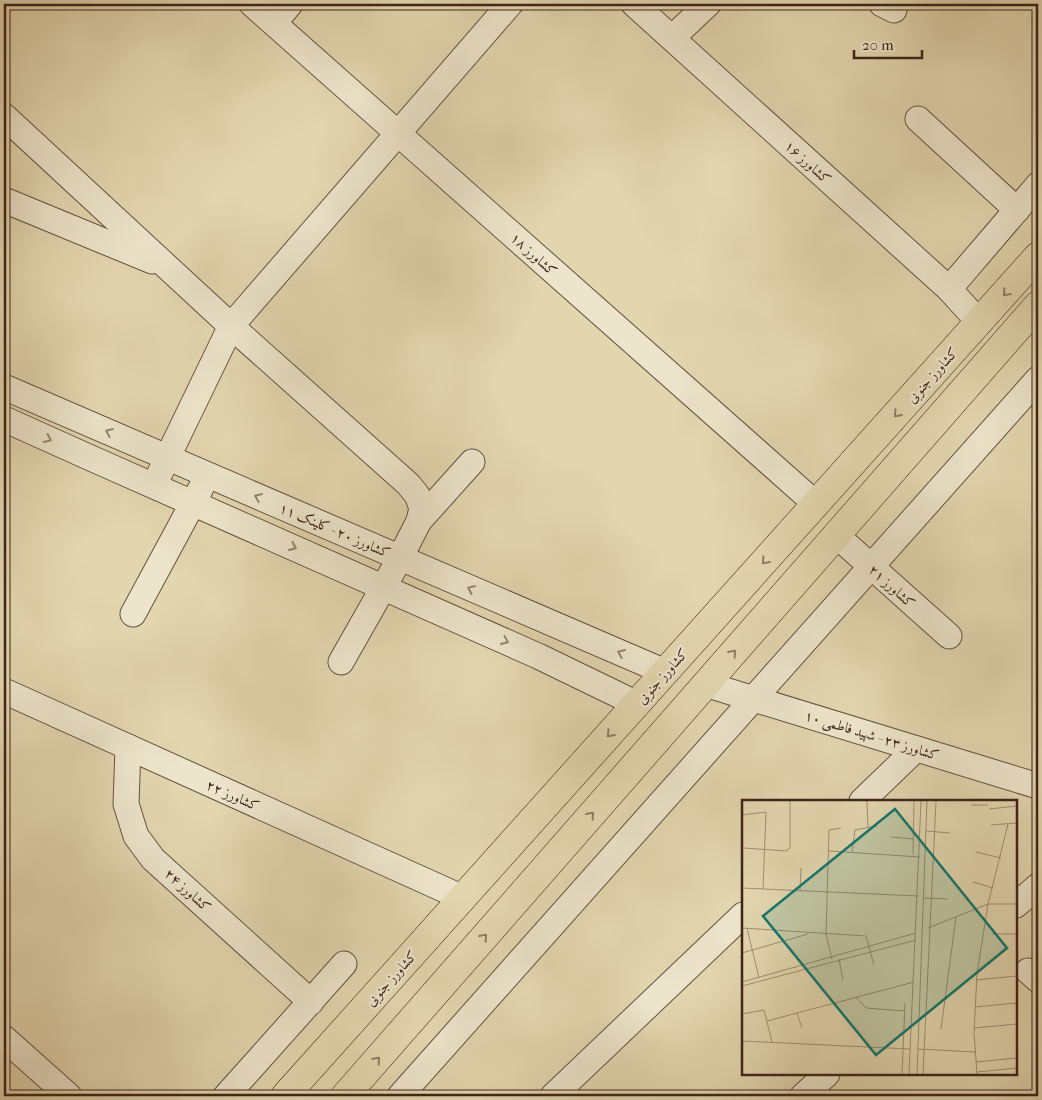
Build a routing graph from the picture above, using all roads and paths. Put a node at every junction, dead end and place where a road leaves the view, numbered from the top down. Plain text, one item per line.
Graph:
1 (252, 4) edge
2 (290, 4) edge
3 (510, 4) edge
4 (634, 4) edge
5 (708, 4) edge
6 (274, 23) junction
7 (672, 38) junction
8 (4, 116) edge
9 (918, 119) dead end
10 (397, 133) junction
11 (1038, 185) edge
12 (4, 200) edge
13 (1017, 210) junction
14 (1038, 256) edge
15 (167, 267) junction
16 (949, 289) junction
17 (1038, 305) edge
18 (979, 322) junction
19 (231, 326) junction
20 (1038, 379) edge
21 (4, 387) edge
22 (4, 419) edge
23 (168, 458) junction
24 (472, 462) dead end
25 (208, 475) junction
26 (154, 486) junction
27 (193, 503) junction
28 (816, 504) junction
29 (419, 521) junction
30 (791, 532) junction
31 (836, 535) junction
32 (818, 556) junction
33 (400, 558) junction
34 (872, 567) junction
35 (384, 587) junction
36 (133, 614) dead end
37 (949, 636) dead end
38 (340, 662) dead end
39 (665, 672) junction
40 (705, 684) junction
41 (4, 691) edge
42 (754, 700) junction
43 (637, 704) junction
44 (128, 747) junction
45 (916, 749) junction
46 (1038, 786) edge
47 (863, 800) edge
48 (1038, 886) edge
49 (463, 898) junction
50 (1017, 904) edge
51 (742, 916) edge
52 (344, 964) dead end
53 (311, 1002) junction
54 (4, 1038) edge
55 (826, 1075) edge
56 (69, 1096) edge
57 (226, 1096) edge
58 (285, 1096) edge
59 (345, 1096) edge
60 (400, 1096) edge
61 (553, 1096) edge
62 (803, 1096) edge

1 - 6 street, کشاورز ۱۸
2 - 6 street
3 - 10 street
4 - 7 street, کشاورز ۱۶
5 - 7 street
6 - 10 street, کشاورز ۱۸
7 - 16 street, کشاورز ۱۶
8 - 15 street
9 - 13 street
10 - 19 street
10 - 28 street, کشاورز ۱۸
11 - 13 street
12 - 15 street
13 - 16 street
14 -> 18 main road, کشاورز جنوبی
15 - 19 street
16 - 18 street, کشاورز ۱۶
17 - 31 main road
18 -> 28 main road, کشاورز جنوبی
19 - 23 street
19 - 29 street
20 - 34 street
23 -> 21 street, کشاورز ۲۰ - کلینک ۱۱
22 -> 26 street
23 - 25 street, کشاورز ۲۰ - کلینک ۱۱
23 - 26 street
24 - 29 street
25 - 27 street
33 -> 25 street, کشاورز ۲۰ - کلینک ۱۱
26 - 27 street
27 -> 35 street
27 - 36 street
28 - 30 main road, کشاورز جنوبی
29 - 33 street
30 - 32 main road
30 -> 39 main road, کشاورز جنوبی
31 - 32 main road
31 - 34 street, کشاورز ۲۱
40 -> 32 main road
33 - 35 street
39 -> 33 street, کشاورز ۲۰ - کلینک ۱۱
34 - 37 street, کشاورز ۲۱
34 - 42 street
35 - 38 street
35 -> 43 street
39 - 43 main road, کشاورز جنوبی
40 - 42 street, کشاورز ۲۳ - شهید فاطمی ۱۰
59 -> 40 main road
41 - 44 street, کشاورز ۲۲
42 - 45 street, کشاورز ۲۳ - شهید فاطمی ۱۰
42 - 60 street
43 -> 49 main road, کشاورز جنوبی
44 - 49 street, کشاورز ۲۲
44 - 53 street, کشاورز ۲۴
45 - 46 street, کشاورز ۲۳ - شهید فاطمی ۱۰
45 - 47 street
48 - 50 street
49 - 58 main road, کشاورز جنوبی
51 - 61 street
52 - 53 street
53 - 57 street
54 - 56 street
55 - 62 street

